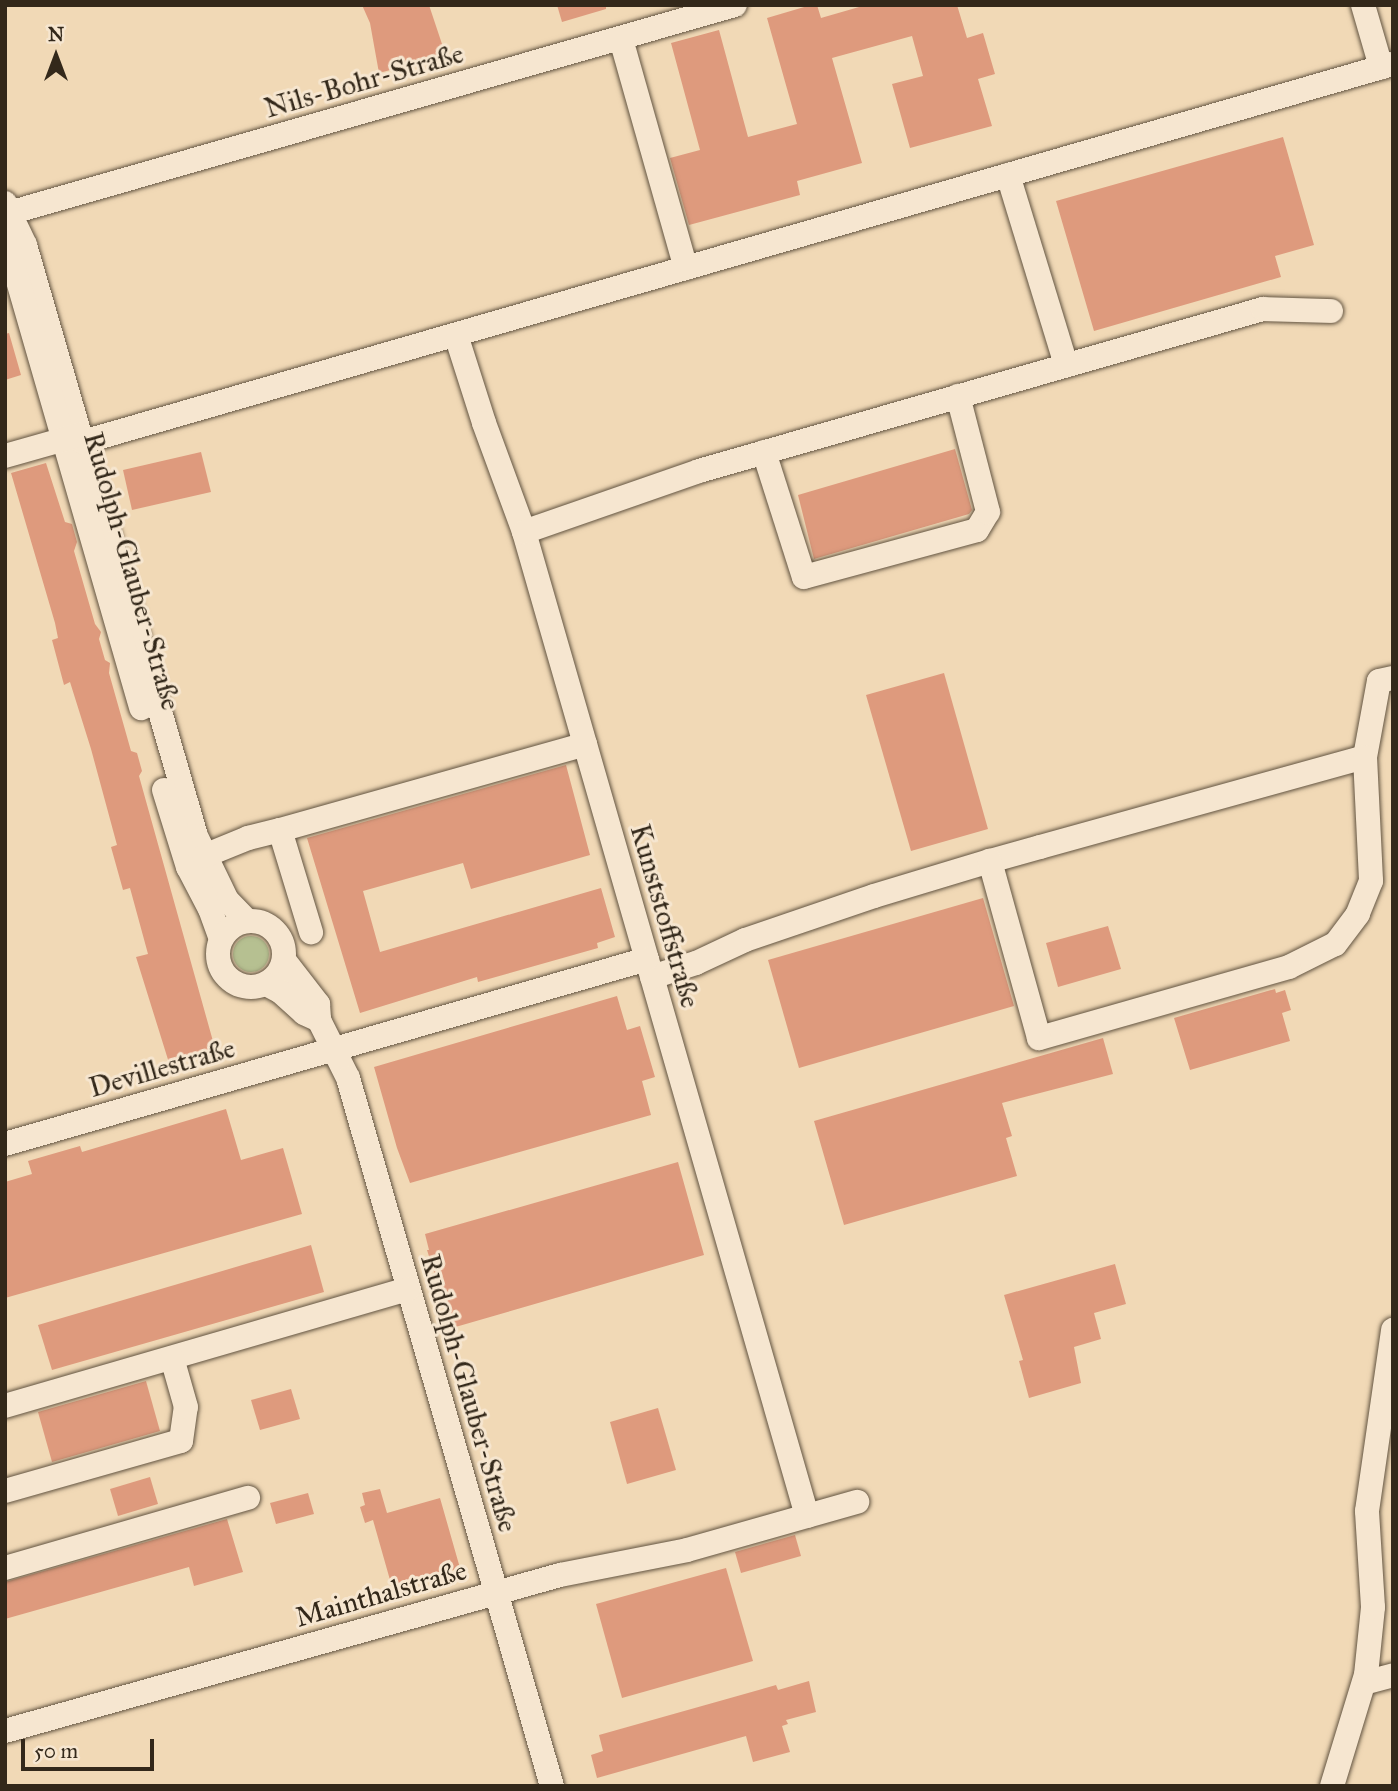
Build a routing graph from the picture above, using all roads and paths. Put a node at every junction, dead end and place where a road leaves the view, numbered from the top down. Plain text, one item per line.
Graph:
1 (735, 5) edge
2 (1363, 5) edge
3 (621, 38) junction
4 (1387, 65) edge
5 (1008, 176) junction
6 (7, 208) edge
7 (686, 268) junction
8 (1331, 311) dead end
9 (456, 335) junction
10 (1066, 365) junction
11 (958, 396) junction
12 (75, 439) junction
13 (764, 452) junction
14 (5, 456) edge
15 (524, 532) junction
16 (1393, 678) edge
17 (585, 744) junction
18 (1365, 757) junction
19 (280, 830) junction
20 (204, 856) junction
21 (990, 861) junction
22 (247, 921) junction
23 (311, 932) dead end
24 (221, 939) junction
25 (284, 960) junction
26 (649, 968) junction
27 (265, 984) junction
28 (319, 1020) junction
29 (335, 1049) junction
30 (5, 1144) edge
31 (408, 1289) junction
32 (1393, 1330) edge
33 (172, 1358) junction
34 (5, 1406) edge
35 (5, 1491) edge
36 (248, 1498) dead end
37 (857, 1502) dead end
38 (807, 1517) junction
39 (5, 1568) edge
40 (496, 1593) junction
41 (1393, 1675) edge
42 (1364, 1683) junction
43 (5, 1731) edge
44 (552, 1786) edge
45 (1332, 1786) edge

1 - 3 street, Nils-Bohr-Straße
2 - 4 street
3 - 6 street, Nils-Bohr-Straße
3 - 7 street
4 - 5 street
5 - 7 street
5 - 10 street
6 - 12 street, Rudolph-Glauber-Straße
7 - 9 street
8 - 10 street
9 - 12 street
9 - 15 street, Kunststoffstraße
10 - 11 street
11 - 13 street
11 - 13 street
12 - 14 street
12 - 20 street, Rudolph-Glauber-Straße
12 - 24 street, Rudolph-Glauber-Straße
13 - 15 street
15 - 17 street, Kunststoffstraße
16 - 18 street
17 - 19 street
17 - 26 street, Kunststoffstraße
18 - 21 street, Devillestraße
18 - 21 street
19 - 20 street
19 - 23 street
20 - 22 street, Rudolph-Glauber-Straße
21 - 26 street, Devillestraße
22 - 24 street
22 - 25 street, Rudolph-Glauber-Straße
24 - 27 street, Rudolph-Glauber-Straße
25 - 27 street
25 - 28 street, Rudolph-Glauber-Straße
26 - 29 street, Devillestraße
26 - 38 street, Kunststoffstraße
27 - 28 street, Rudolph-Glauber-Straße
28 - 29 street, Rudolph-Glauber-Straße
29 - 30 street, Devillestraße
29 - 31 street, Rudolph-Glauber-Straße
31 - 33 street
31 - 40 street, Rudolph-Glauber-Straße
32 - 42 street
33 - 34 street
33 - 35 street
36 - 39 street
37 - 38 street, Mainthalstraße
38 - 40 street, Mainthalstraße
40 - 43 street, Mainthalstraße
40 - 44 street, Rudolph-Glauber-Straße
41 - 42 street
42 - 45 street

